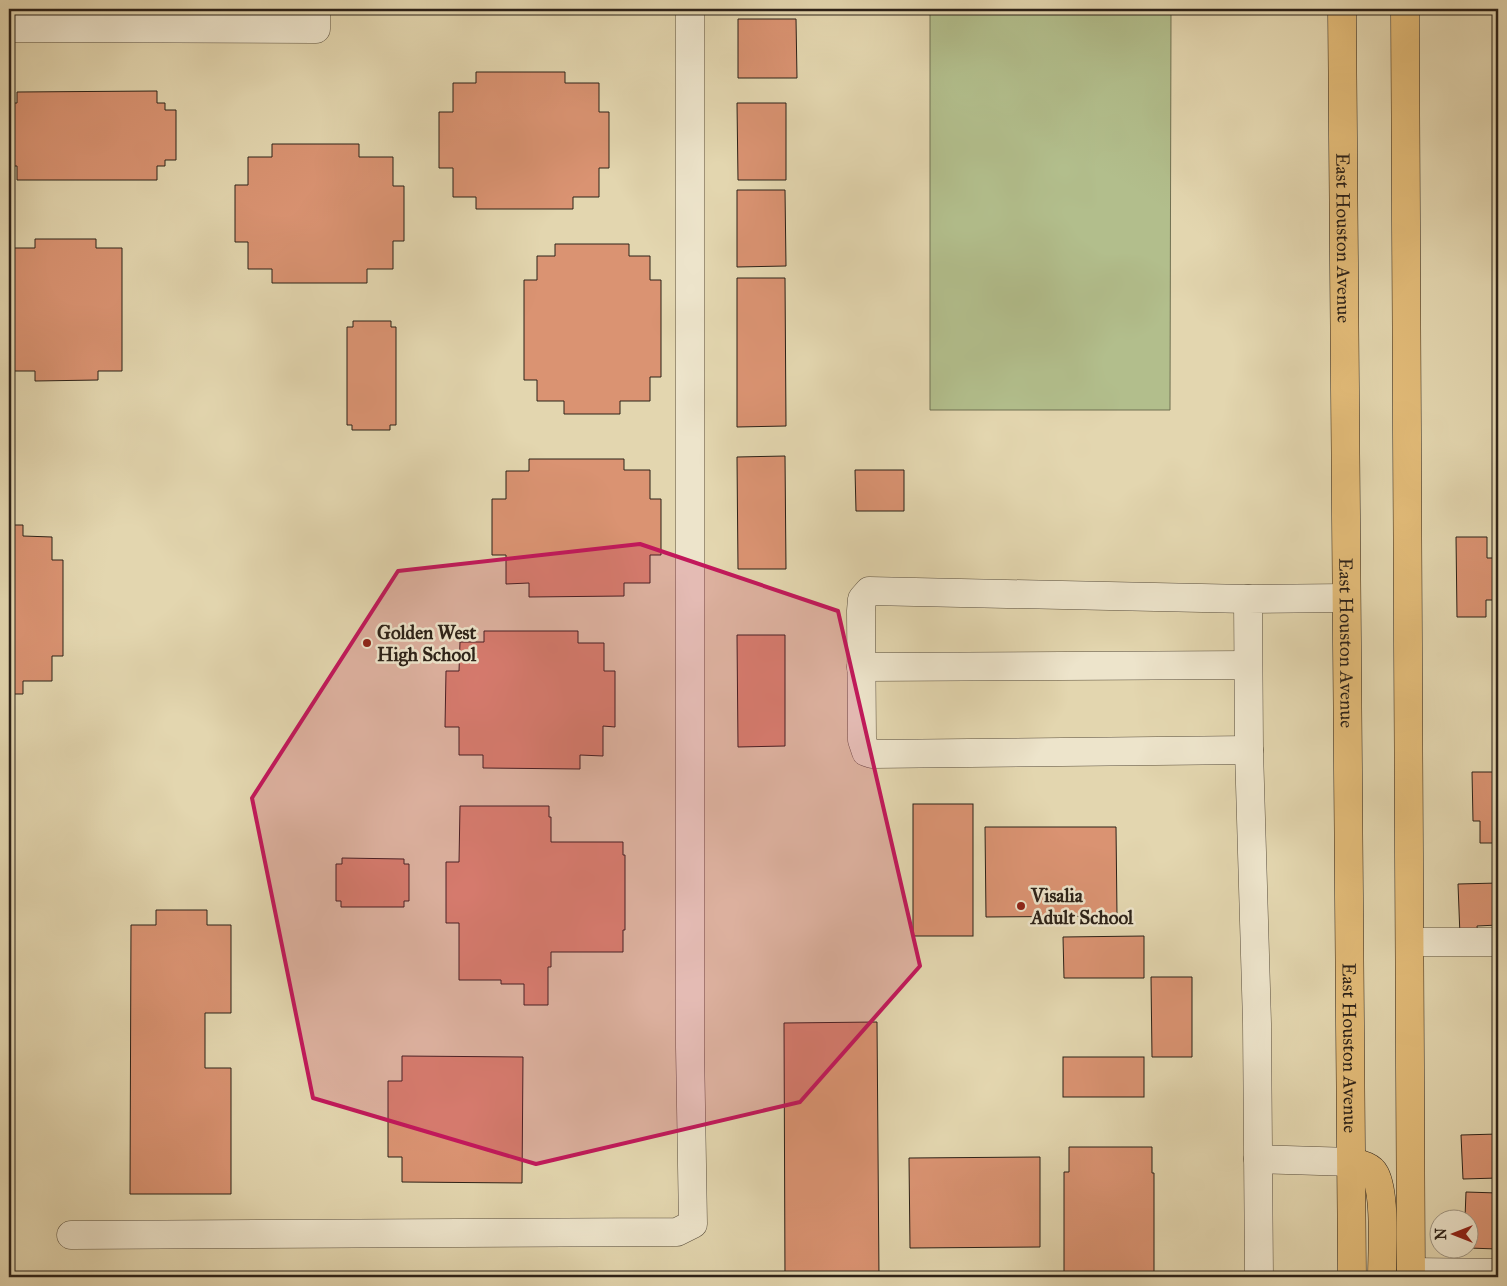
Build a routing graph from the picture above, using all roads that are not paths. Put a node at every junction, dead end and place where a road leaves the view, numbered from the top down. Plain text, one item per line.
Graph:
1 (690, 9) edge
2 (1342, 9) edge
3 (1405, 9) edge
4 (233, 18) edge
5 (83, 19) edge
6 (316, 19) edge
7 (14, 22) edge
8 (1346, 598) junction
9 (1248, 600) junction
10 (1248, 665) junction
11 (861, 667) junction
12 (1249, 750) junction
13 (1410, 942) junction
14 (1498, 942) edge
15 (1258, 1160) junction
16 (1352, 1162) junction
17 (71, 1235) dead end
18 (1498, 1274) edge
19 (1411, 1275) edge
20 (1259, 1277) edge
21 (1352, 1277) edge
22 (1382, 1277) edge

1 - 17 lane
2 - 8 main road, East Houston Avenue
3 - 13 main road
4 - 5 lane
4 - 6 lane
5 - 7 lane
8 - 9 lane
8 - 16 main road, East Houston Avenue
9 - 10 lane
9 - 11 lane
10 - 11 lane
10 - 12 lane
11 - 12 lane
12 - 15 lane
13 - 14 lane
13 - 19 main road
15 - 16 lane
15 - 20 lane
16 - 21 main road, East Houston Avenue
16 - 22 main road
18 - 19 lane

